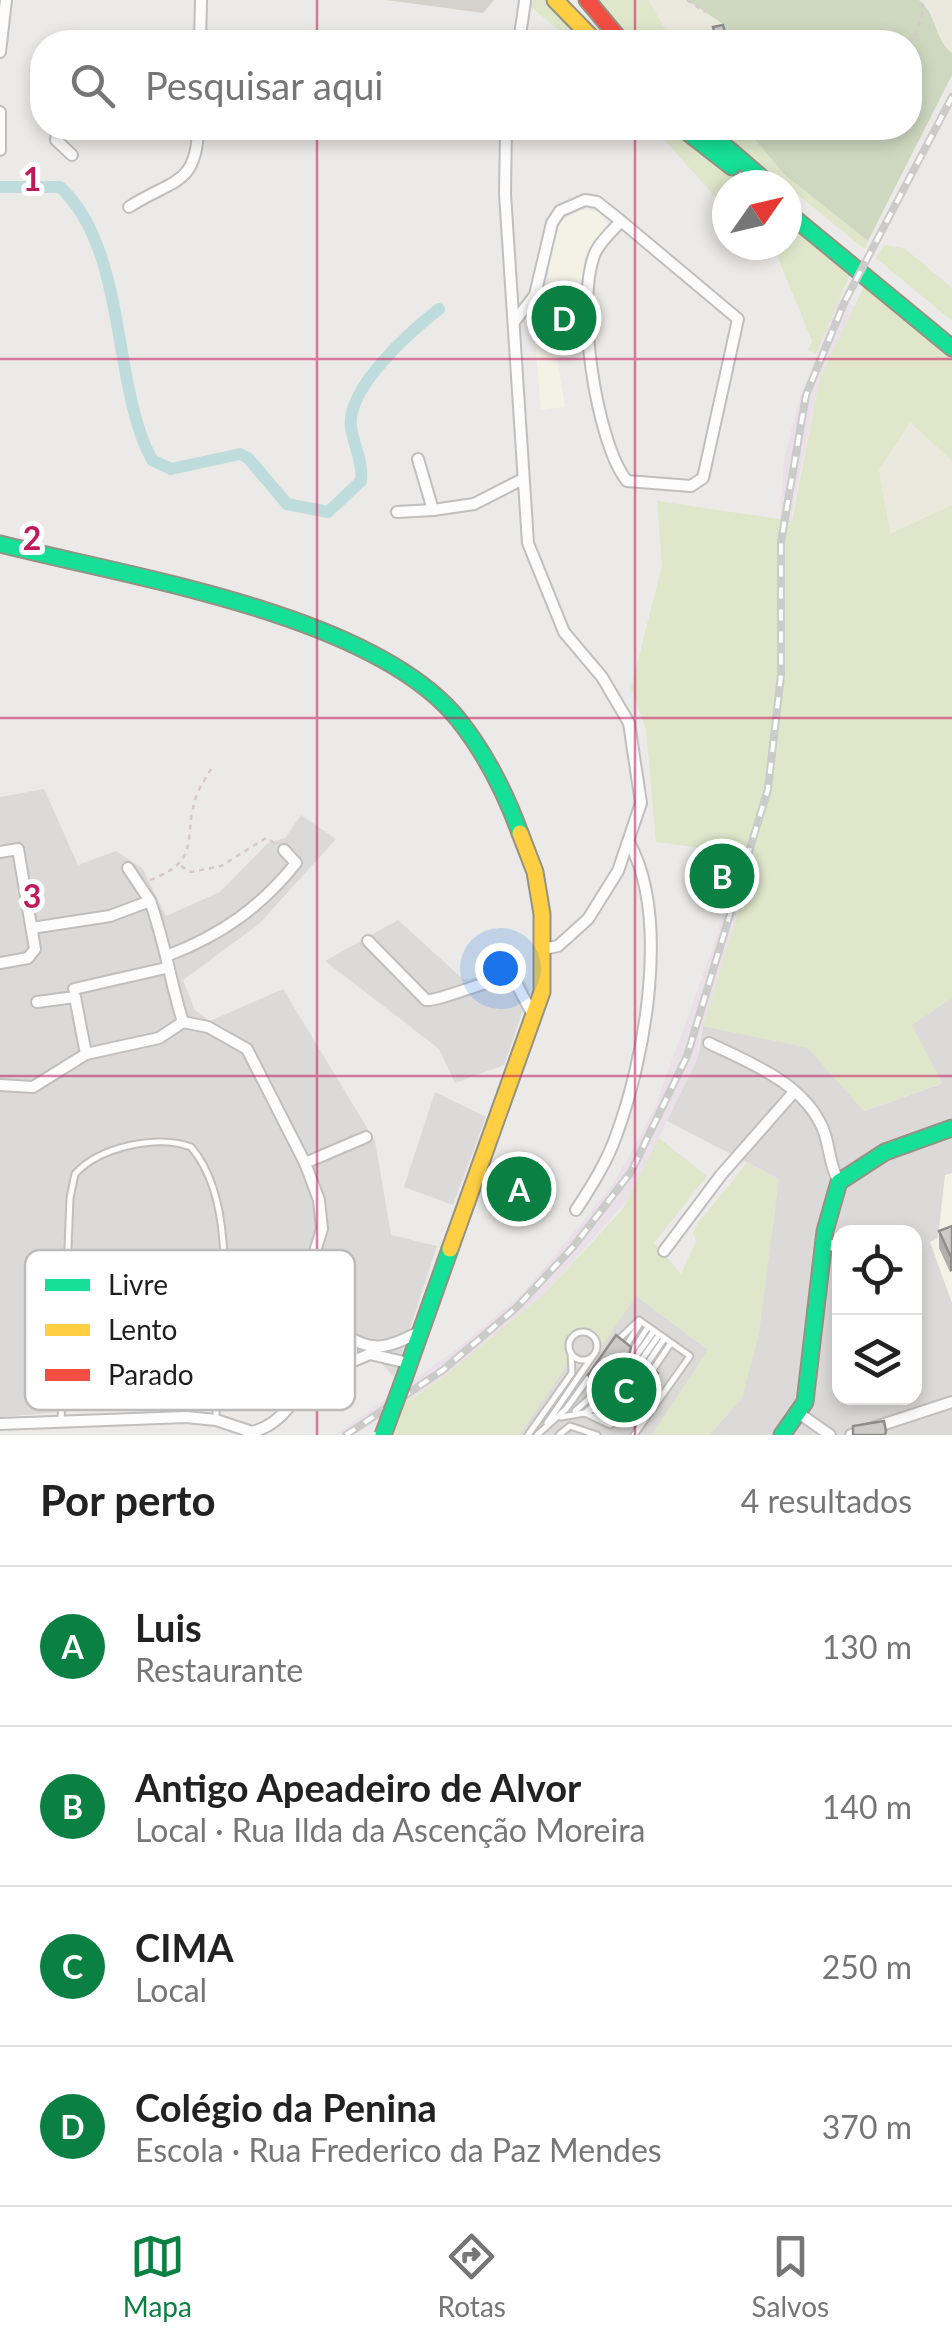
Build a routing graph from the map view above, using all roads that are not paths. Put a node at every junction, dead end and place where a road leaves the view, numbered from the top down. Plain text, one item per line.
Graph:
1 (6, 0) edge
2 (200, 0) edge
3 (555, 0) edge
4 (574, 0) edge
5 (587, 0) edge
6 (524, 1) edge
7 (200, 30) edge
8 (520, 30) edge
9 (584, 30) edge
10 (599, 30) edge
11 (612, 30) edge
12 (0, 52) edge
13 (0, 112) edge
14 (56, 140) edge
15 (198, 140) edge
16 (506, 140) edge
17 (697, 140) edge
18 (703, 140) edge
19 (718, 140) edge
20 (0, 150) edge
21 (72, 155) dead end
22 (736, 170) edge
23 (737, 170) edge
24 (753, 170) edge
25 (129, 208) dead end
26 (802, 212) edge
27 (621, 221) junction
28 (802, 224) edge
29 (514, 323) junction
30 (952, 336) edge
31 (952, 348) edge
32 (418, 459) dead end
33 (523, 479) junction
34 (434, 510) junction
35 (397, 512) dead end
36 (0, 544) edge
37 (630, 844) junction
38 (284, 850) road end
39 (0, 852) edge
40 (128, 868) dead end
41 (150, 901) junction
42 (32, 928) junction
43 (368, 940) dead end
44 (544, 948) junction
45 (169, 955) junction
46 (0, 963) edge
47 (166, 968) junction
48 (74, 989) junction
49 (36, 1002) dead end
50 (534, 1018) junction
51 (184, 1022) junction
52 (710, 1043) dead end
53 (86, 1054) junction
54 (0, 1085) edge
55 (794, 1092) junction
56 (952, 1128) edge
57 (366, 1137) dead end
58 (305, 1164) junction
59 (839, 1182) junction
60 (576, 1210) dead end
61 (834, 1225) edge
62 (832, 1246) edge
63 (68, 1250) edge
64 (223, 1250) edge
65 (315, 1250) edge
66 (664, 1250) dead end
67 (642, 1322) junction
68 (420, 1331) junction
69 (659, 1335) junction
70 (355, 1342) edge
71 (382, 1353) junction
72 (570, 1354) junction
73 (592, 1357) junction
74 (355, 1359) edge
75 (408, 1363) junction
76 (635, 1375) edge
77 (646, 1382) edge
78 (402, 1384) junction
79 (952, 1402) edge
80 (603, 1404) junction
81 (62, 1410) edge
82 (216, 1410) edge
83 (285, 1410) edge
84 (573, 1412) junction
85 (584, 1413) junction
86 (800, 1414) junction
87 (592, 1417) junction
88 (621, 1417) dead end
89 (216, 1420) junction
90 (555, 1420) junction
91 (0, 1424) edge
92 (61, 1424) junction
93 (886, 1430) edge
94 (540, 1432) edge
95 (383, 1435) edge
96 (528, 1435) edge
97 (559, 1435) edge
98 (597, 1435) edge
99 (634, 1435) edge
100 (782, 1435) edge
101 (830, 1435) edge
102 (851, 1435) edge

1 - 12 street
2 - 7 street
3 - 9 main road
4 - 10 main road
5 - 11 main road
6 - 8 street
13 - 20 street
14 - 21 street
15 - 25 street
16 - 29 street
17 - 22 main road
18 - 23 main road
19 - 24 main road
26 - 30 main road
27 - 27 street
27 - 29 street
28 - 31 main road
29 - 33 street
32 - 34 street
33 - 34 street
33 - 37 street
34 - 35 street
36 - 44 main road
37 - 44 street
37 - 60 street
38 - 45 street
39 - 42 street
40 - 41 street
41 - 42 street
41 - 45 street
42 - 46 street
43 - 50 street
44 - 50 main road
45 - 47 street
47 - 48 street
47 - 51 street
48 - 49 street
48 - 53 street
50 - 68 main road
51 - 53 street
51 - 58 street
52 - 55 street
53 - 54 street
55 - 59 street
55 - 66 street
56 - 59 main road
57 - 58 street
58 - 65 street
59 - 61 main road
62 - 86 main road
63 - 64 lane
67 - 69 lane
67 - 69 lane
67 - 90 lane
68 - 71 street
68 - 75 main road
69 - 76 lane
69 - 77 lane
69 - 99 lane
70 - 71 street
71 - 74 street
71 - 75 street
71 - 78 street
72 - 73 lane
72 - 73 lane
72 - 96 lane
73 - 94 lane
75 - 78 main road
78 - 95 main road, bridge
79 - 93 street
80 - 84 lane
80 - 85 lane
80 - 87 lane
81 - 92 lane
82 - 89 lane
83 - 89 street
84 - 85 lane
84 - 90 lane
85 - 87 lane
86 - 100 main road
86 - 101 street
87 - 88 lane
89 - 92 street
90 - 94 lane
91 - 92 street
93 - 102 street
97 - 98 lane

